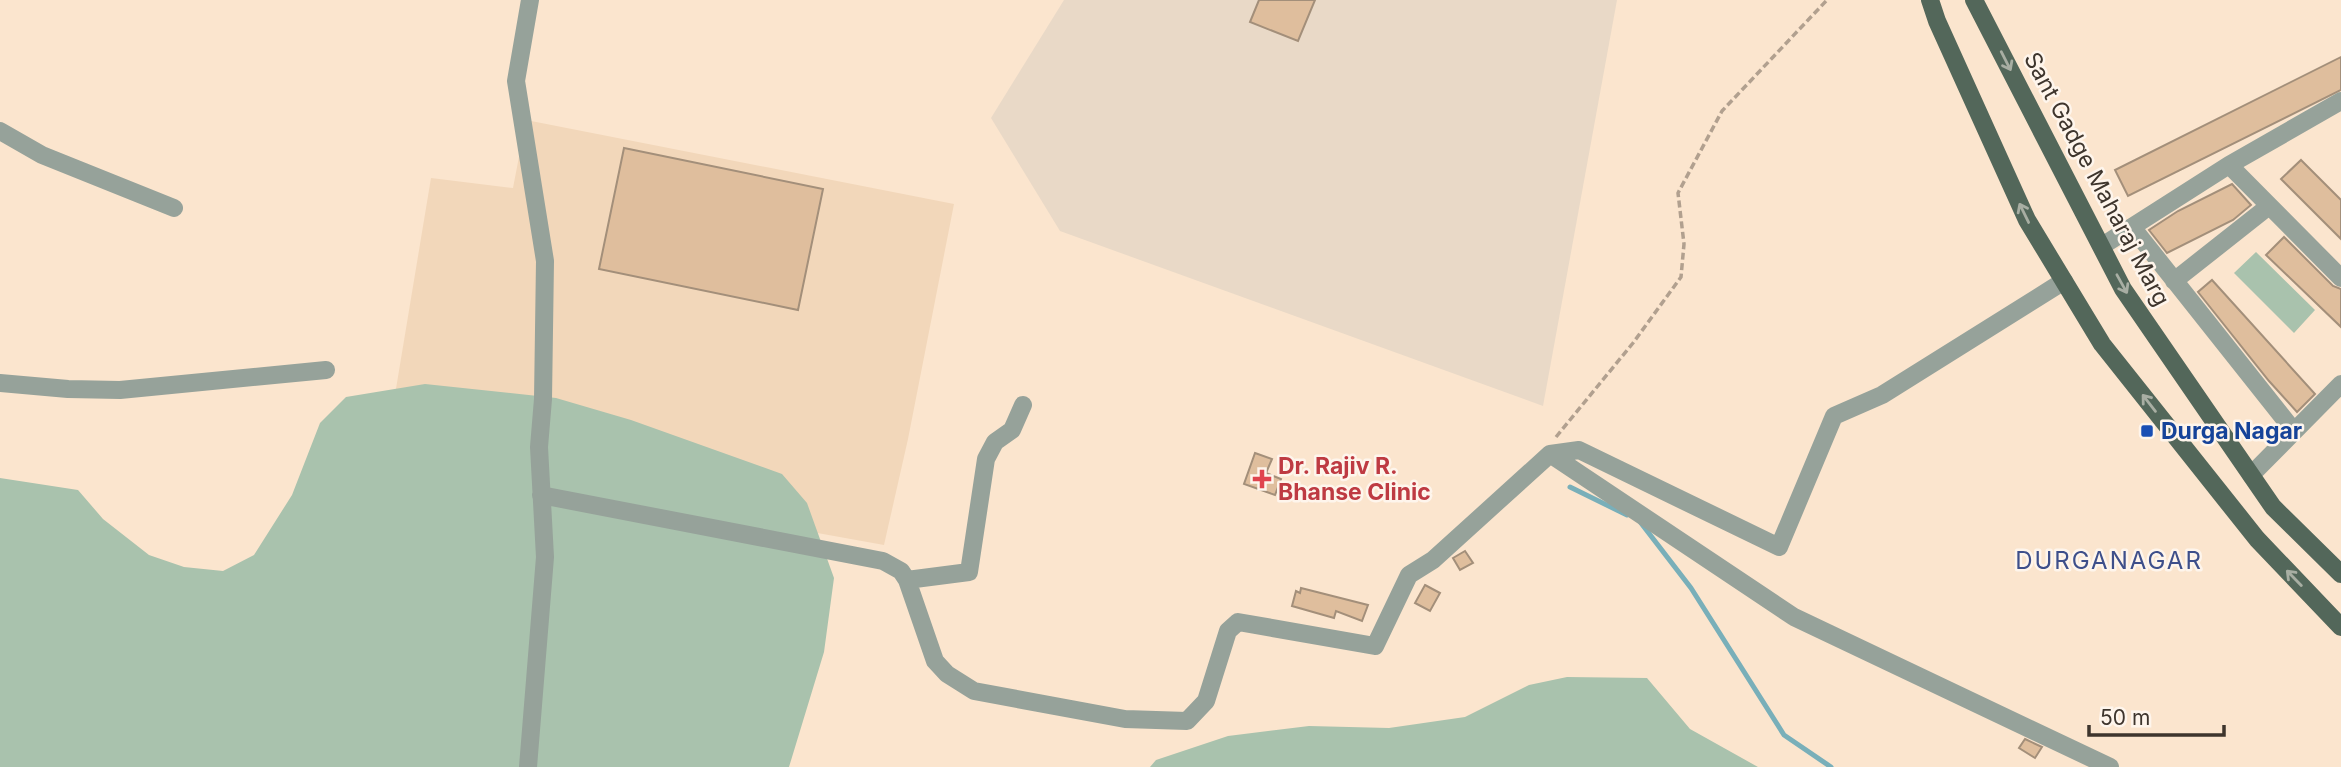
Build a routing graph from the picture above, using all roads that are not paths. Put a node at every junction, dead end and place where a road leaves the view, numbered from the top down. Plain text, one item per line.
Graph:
1 (530, 0) edge
2 (1930, 0) edge
3 (1974, 0) edge
4 (2341, 102) edge
5 (0, 131) edge
6 (2229, 165) junction
7 (2269, 206) junction
8 (174, 208) dead end
9 (2132, 227) junction
10 (2102, 246) junction
11 (2341, 278) edge
12 (2064, 281) junction
13 (2174, 281) junction
14 (326, 370) dead end
15 (0, 383) edge
16 (2341, 384) edge
17 (1023, 405) dead end
18 (2293, 430) junction
19 (1550, 454) junction
20 (2251, 475) junction
21 (541, 495) junction
22 (2341, 574) edge
23 (907, 580) junction
24 (2341, 627) edge
25 (528, 767) edge
26 (2110, 767) edge

1 - 21 street
12 -> 2 main road
3 -> 10 main road, Sant Gadge Maharaj Marg
4 - 6 street
5 - 8 street
6 - 7 street
6 - 9 street
7 - 11 street
7 - 13 street
9 - 10 street
9 - 13 street
10 -> 20 main road, Sant Gadge Maharaj Marg
12 - 19 street
24 -> 12 main road
13 - 18 street
14 - 15 street
16 - 18 street
17 - 23 street
18 - 20 street
19 - 23 street
19 - 26 street
20 - 22 main road, Sant Gadge Maharaj Marg
21 - 23 street
21 - 25 street

